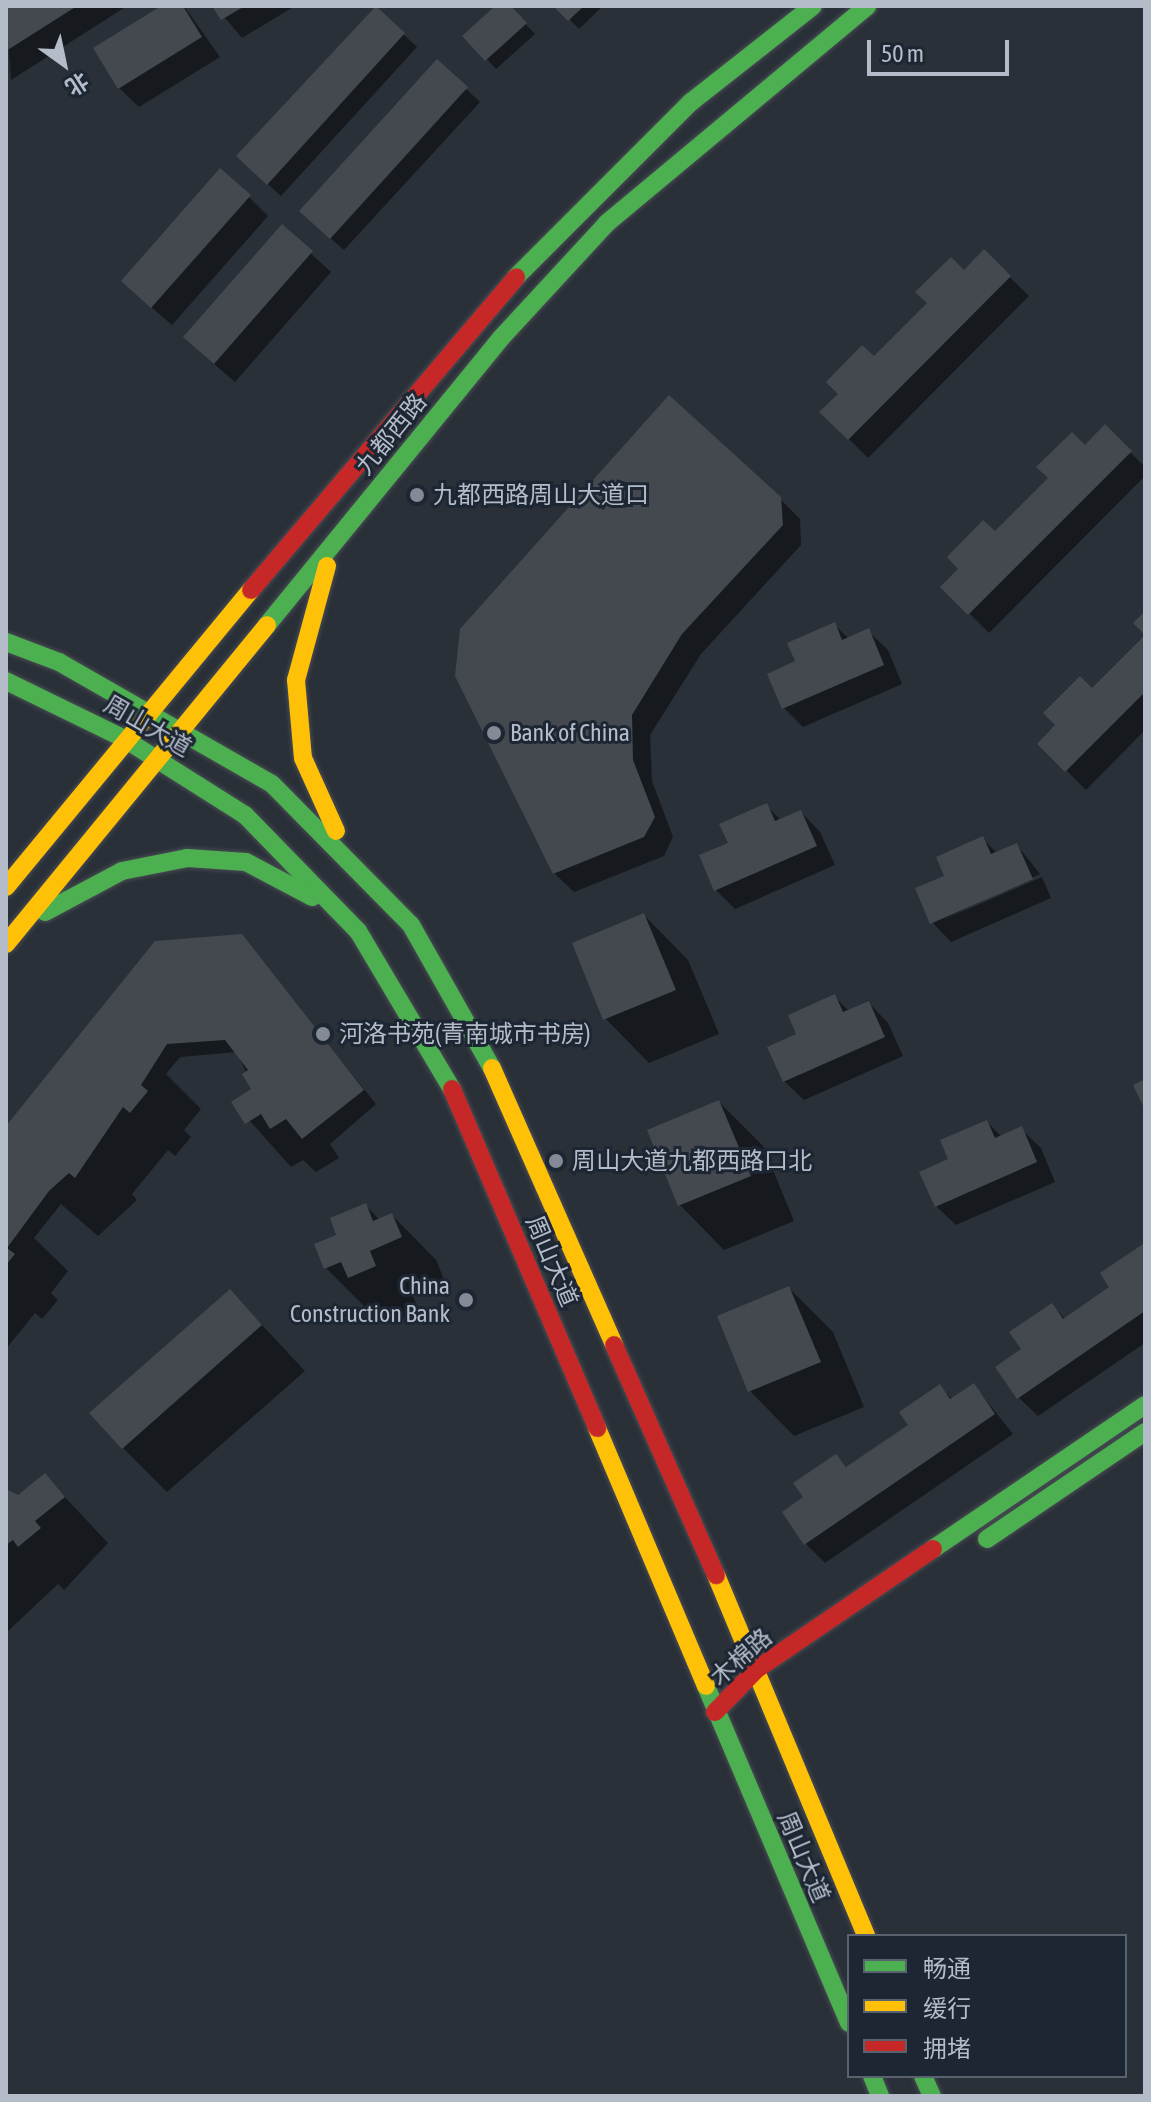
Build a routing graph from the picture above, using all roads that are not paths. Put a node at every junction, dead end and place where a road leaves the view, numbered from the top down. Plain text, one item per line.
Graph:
1 (813, 6) edge
2 (867, 6) edge
3 (335, 543) junction
4 (6, 642) edge
5 (6, 681) edge
6 (146, 710) junction
7 (180, 730) junction
8 (123, 738) junction
9 (157, 758) junction
10 (378, 886) junction
11 (6, 887) edge
12 (358, 931) junction
13 (12, 938) edge
14 (1145, 1405) edge
15 (1145, 1432) edge
16 (974, 1548) dead end
17 (909, 1592) dead end
18 (757, 1669) junction
19 (764, 1690) junction
20 (715, 1712) junction
21 (865, 1934) edge
22 (847, 2018) edge

1 - 6 main road, 九都西路
2 - 3 main road, 九都西路
3 - 7 main road, 九都西路
3 - 10 main road
4 - 6 main road, 周山大道
5 - 8 main road, 周山大道
6 - 7 main road, 周山大道
6 - 8 main road, 九都西路
7 - 9 main road, 九都西路
7 - 10 main road, 周山大道
8 - 9 main road, 周山大道
8 - 11 main road, 九都西路
9 - 12 main road, 周山大道
9 - 13 main road, 九都西路
10 - 18 main road, 周山大道
12 - 13 main road
12 - 20 main road, 周山大道
14 - 18 main road, 木棉路
15 - 16 main road
17 - 19 main road, 木棉路
18 - 19 main road, 周山大道
18 - 20 main road, 木棉路
19 - 20 main road, 木棉路
19 - 21 main road, 周山大道
20 - 22 main road, 周山大道

